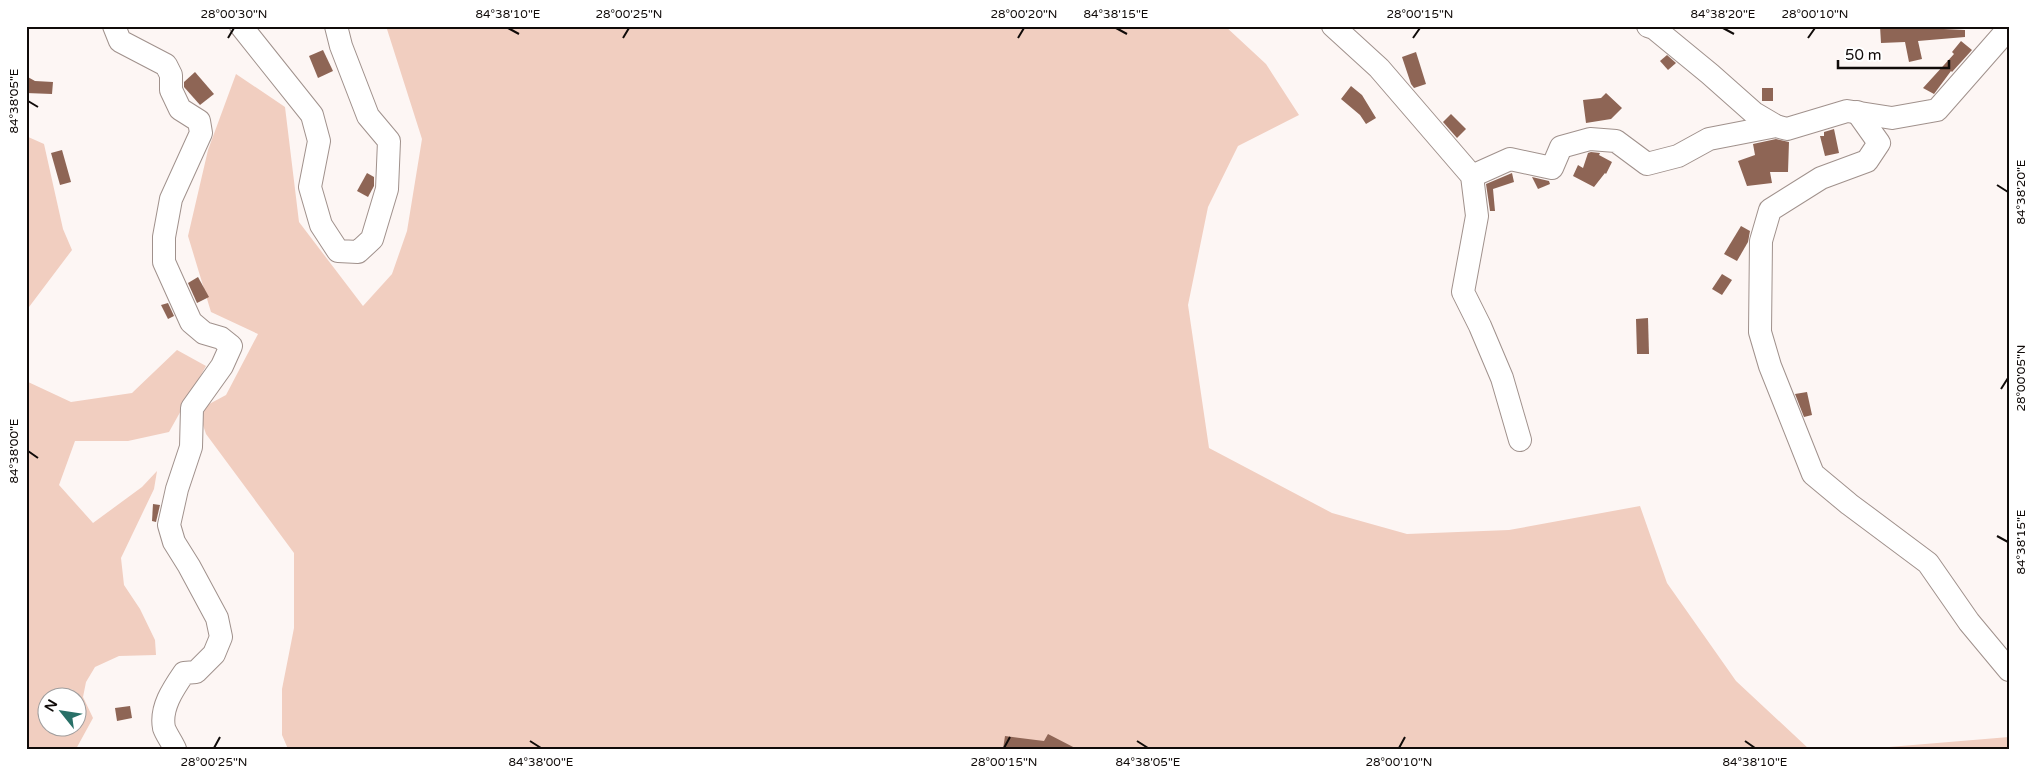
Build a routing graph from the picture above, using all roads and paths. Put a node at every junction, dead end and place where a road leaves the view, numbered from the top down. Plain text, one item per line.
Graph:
1 (114, 26) edge
2 (241, 26) edge
3 (336, 26) edge
4 (1334, 26) edge
5 (1648, 26) edge
6 (2009, 28) edge
7 (1857, 112) junction
8 (1776, 126) junction
9 (1472, 176) junction
10 (1520, 440) dead end
11 (2009, 670) edge
12 (175, 749) edge

1 - 12 street
2 - 3 street
4 - 9 street
5 - 8 street
6 - 7 street
7 - 8 street
7 - 11 street
8 - 9 street
9 - 10 street

